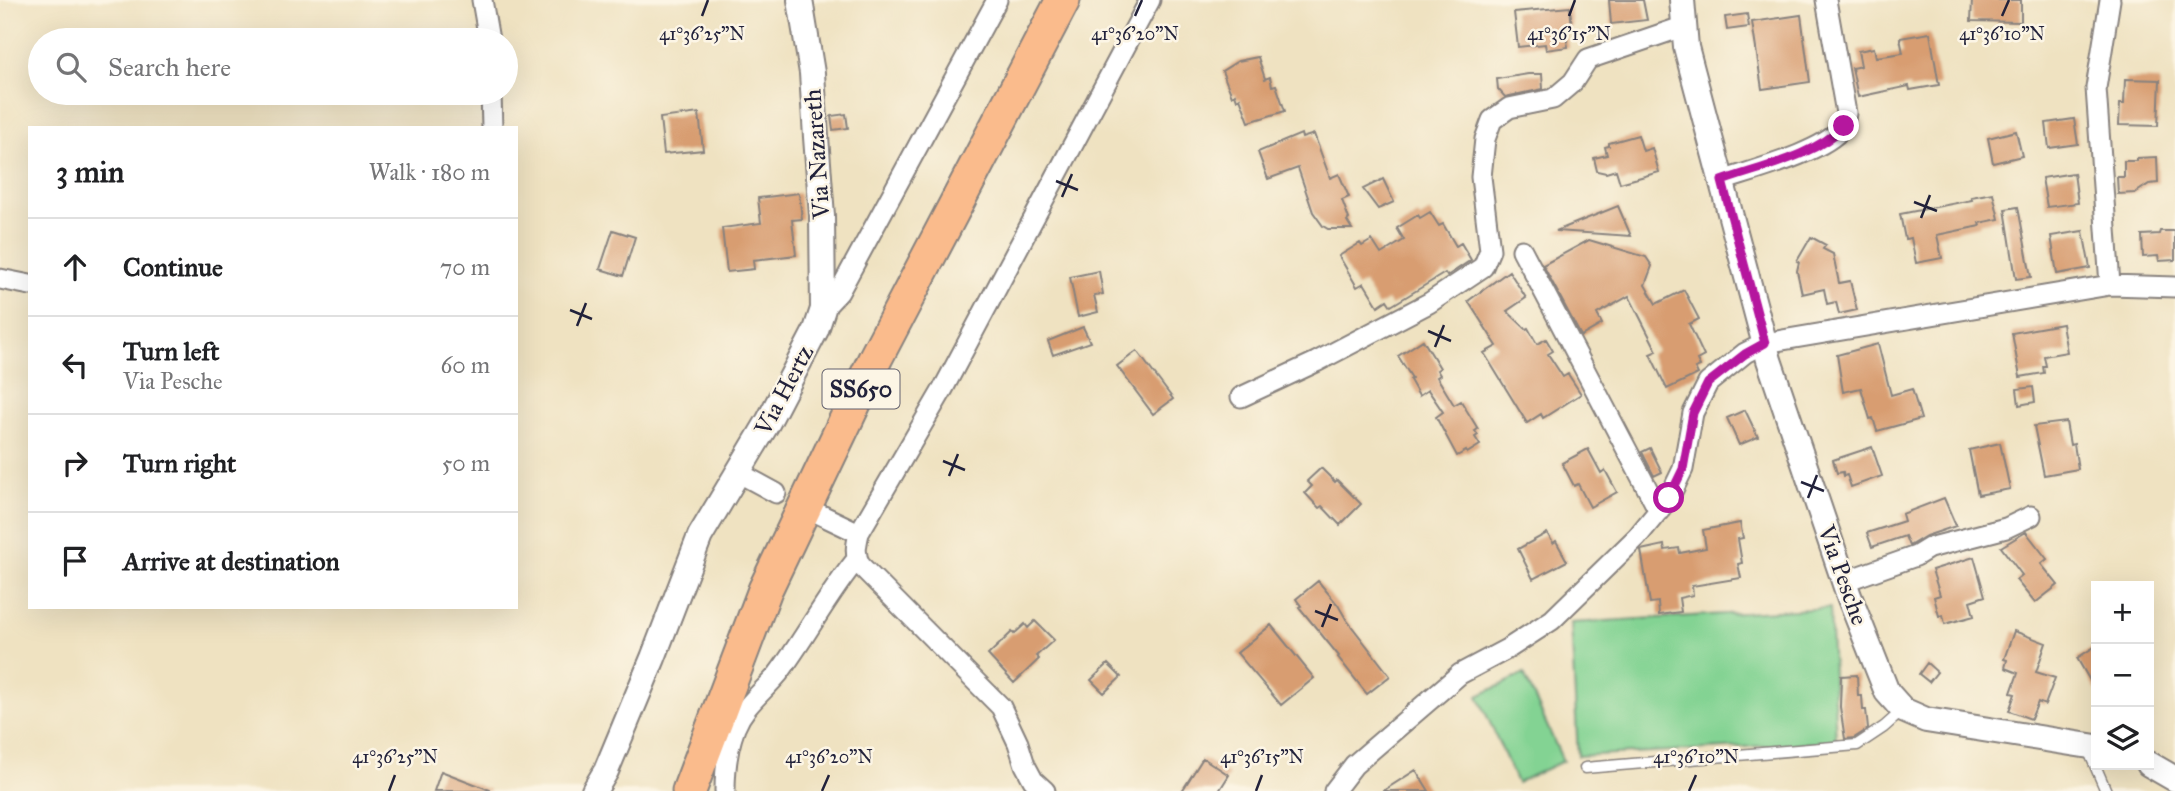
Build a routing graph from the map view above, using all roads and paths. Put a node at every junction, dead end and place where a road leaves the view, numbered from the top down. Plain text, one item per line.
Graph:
1 (482, 0) edge
2 (800, 0) edge
3 (997, 0) edge
4 (1063, 0) edge
5 (1150, 0) edge
6 (1682, 0) edge
7 (1826, 0) edge
8 (2110, 0) edge
9 (1685, 26) junction
10 (487, 28) edge
11 (491, 105) edge
12 (492, 126) edge
13 (1722, 181) junction
14 (1522, 250) dead end
15 (0, 279) edge
16 (28, 285) edge
17 (2109, 285) junction
18 (2175, 287) edge
19 (823, 309) junction
20 (1765, 343) junction
21 (1241, 397) dead end
22 (739, 473) junction
23 (776, 493) dead end
24 (1659, 511) junction
25 (815, 512) dead end
26 (2031, 516) dead end
27 (859, 533) junction
28 (857, 559) junction
29 (1845, 581) junction
30 (1902, 710) junction
31 (2091, 746) edge
32 (2154, 767) edge
33 (1586, 768) dead end
34 (2099, 770) edge
35 (2175, 779) edge
36 (1035, 787) edge
37 (594, 791) edge
38 (689, 791) edge
39 (725, 791) edge
40 (1335, 791) edge
41 (2106, 791) edge

1 - 10 street
2 - 19 street, Via Nazareth
3 - 19 street, Via Hertz
4 - 38 highway, SS650
5 - 27 street
6 - 9 street, Via Pesche
7 - 13 street
8 - 17 street
9 - 13 street, Via Pesche
9 - 21 street
11 - 12 street
13 - 20 street, Via Pesche
14 - 24 street
15 - 16 street
17 - 18 street
17 - 20 street
19 - 22 street, Via Hertz
20 - 24 street
20 - 29 street, Via Pesche
22 - 23 street
22 - 37 street, Via Hertz
24 - 40 street
25 - 27 street
26 - 29 street
27 - 28 street
28 - 36 street
28 - 39 street
29 - 30 street, Via Pesche
30 - 31 street
30 - 33 lane
32 - 35 street
34 - 41 lane

